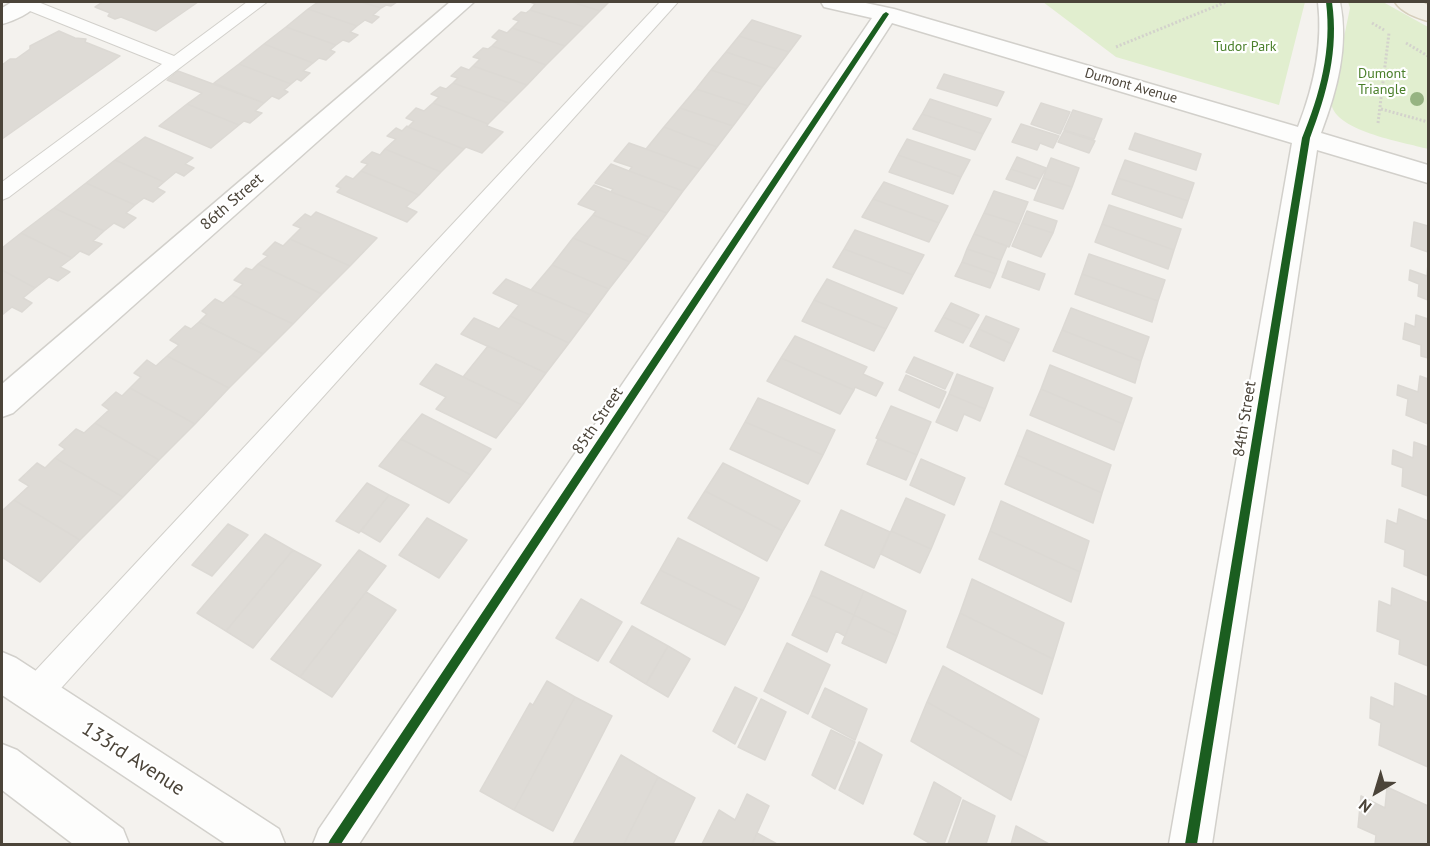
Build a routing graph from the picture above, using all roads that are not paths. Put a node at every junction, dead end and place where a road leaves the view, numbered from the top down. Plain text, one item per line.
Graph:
1 (27, 2) edge
2 (258, 2) edge
3 (463, 2) edge
4 (669, 2) edge
5 (832, 2) edge
6 (1329, 2) edge
7 (1406, 2) edge
8 (886, 14) junction
9 (1428, 14) edge
10 (2, 18) edge
11 (175, 63) junction
12 (1306, 138) junction
13 (1428, 174) edge
14 (2, 192) edge
15 (2, 403) edge
16 (2, 672) edge
17 (34, 694) junction
18 (2, 765) edge
19 (108, 844) edge
20 (264, 844) edge
21 (334, 844) edge
22 (1191, 844) edge

1 - 10 street
1 - 11 lane
2 - 11 lane
3 - 15 street, 86th Street
4 - 17 lane
5 - 8 street, Dumont Avenue
6 - 12 street, 84th Street
7 - 9 main road
8 - 12 street, Dumont Avenue
8 - 21 street, 85th Street
11 - 14 lane
12 - 13 street, Dumont Avenue
12 - 22 street, 84th Street
16 - 17 street, 133rd Avenue
17 - 20 street, 133rd Avenue
18 - 19 street

